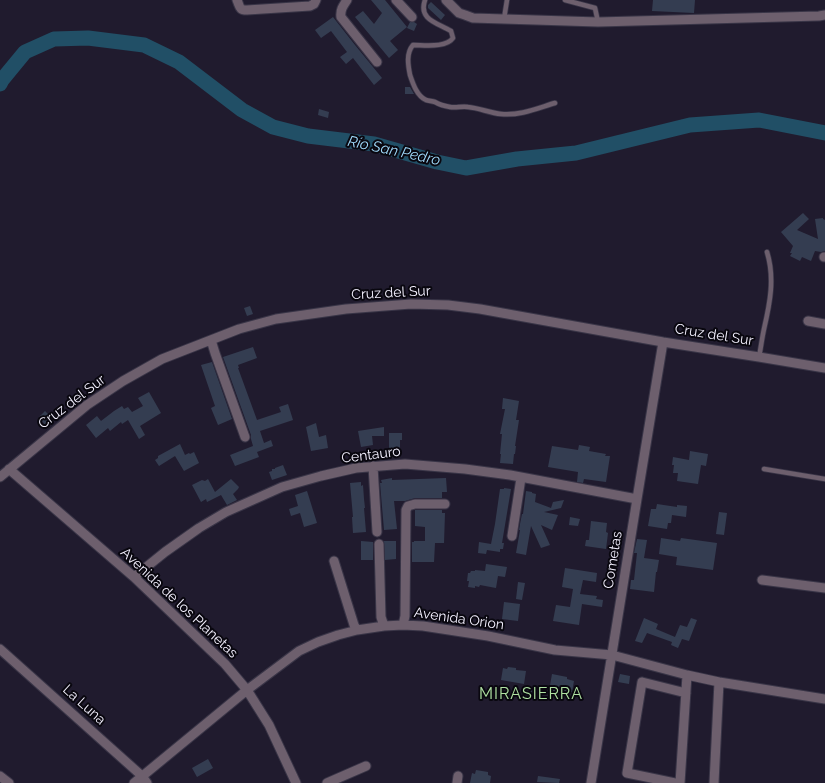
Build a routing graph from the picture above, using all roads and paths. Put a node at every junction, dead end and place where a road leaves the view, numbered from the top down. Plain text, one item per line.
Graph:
1 (237, 0) edge
2 (316, 0) edge
3 (347, 0) edge
4 (396, 0) edge
5 (425, 0) edge
6 (446, 0) edge
7 (507, 0) edge
8 (565, 0) edge
9 (825, 15) edge
10 (412, 17) dead end
11 (504, 20) junction
12 (598, 22) junction
13 (377, 62) dead end
14 (555, 103) dead end
15 (767, 252) dead end
16 (808, 321) dead end
17 (825, 324) edge
18 (211, 340) junction
19 (663, 342) junction
20 (759, 357) junction
21 (825, 368) edge
22 (246, 437) dead end
23 (373, 466) junction
24 (9, 469) junction
25 (764, 469) dead end
26 (0, 477) edge
27 (521, 478) junction
28 (825, 479) edge
29 (637, 499) junction
30 (444, 504) dead end
31 (377, 532) dead end
32 (512, 536) dead end
33 (379, 544) dead end
34 (334, 561) dead end
35 (134, 577) junction
36 (762, 580) dead end
37 (825, 588) edge
38 (403, 625) junction
39 (384, 626) junction
40 (357, 630) junction
41 (0, 649) edge
42 (612, 655) junction
43 (687, 675) junction
44 (719, 682) junction
45 (247, 690) junction
46 (686, 693) junction
47 (825, 699) edge
48 (366, 766) dead end
49 (0, 776) edge
50 (145, 779) edge
51 (9, 783) edge
52 (134, 783) edge
53 (296, 783) edge
54 (327, 783) edge
55 (591, 783) edge
56 (674, 783) edge
57 (680, 783) edge
58 (714, 783) edge

1 - 2 street
3 - 13 street
4 - 10 street
5 - 14 lane
6 - 11 street
7 - 11 lane
8 - 12 lane
9 - 12 street
11 - 12 street
15 - 20 lane
16 - 17 street
18 - 19 street, Cruz del Sur
18 - 22 street
18 - 24 street, Cruz del Sur
19 - 20 street, Cruz del Sur
19 - 29 street, Cometas
20 - 21 street, Cruz del Sur
23 - 27 street, Centauro
23 - 31 street
23 - 35 street, Centauro
24 - 26 street, Cruz del Sur
24 - 35 street, Avenida de los Planetas
25 - 28 lane
27 - 29 street, Centauro
27 - 32 street
29 - 42 street, Cometas
30 - 38 street
33 - 39 street
34 - 40 street
35 - 45 street, Avenida de los Planetas
36 - 37 street
38 - 39 street, Avenida Orion
38 - 42 street, Avenida Orion
39 - 40 street, Avenida Orion
40 - 45 street, Avenida Orion
41 - 50 street, La Luna
42 - 43 street, Avenida Orion
42 - 55 street, Cometas
43 - 44 street, Avenida Orion
43 - 46 street
44 - 47 street, Avenida Orion
44 - 58 street
45 - 50 street, Avenida Orion
45 - 53 street, Avenida de los Planetas
46 - 56 street
46 - 57 street
48 - 54 street
49 - 51 street
50 - 52 street, Avenida Orion

